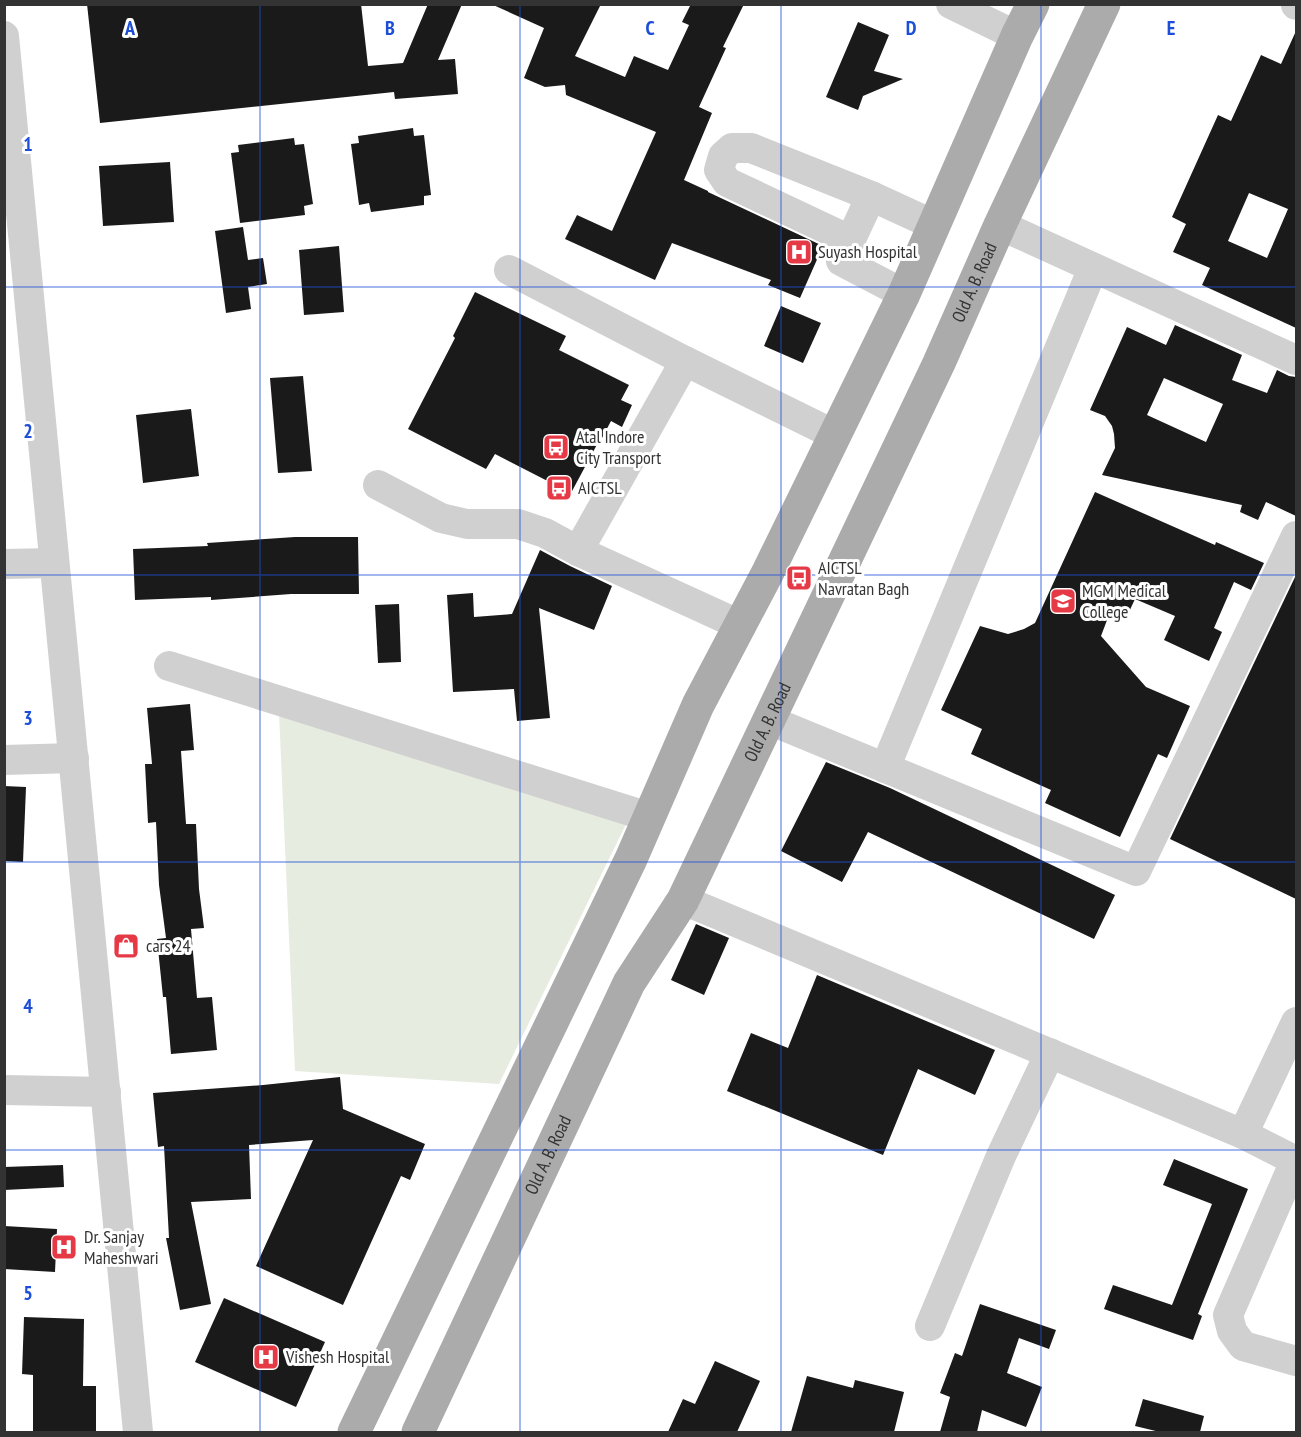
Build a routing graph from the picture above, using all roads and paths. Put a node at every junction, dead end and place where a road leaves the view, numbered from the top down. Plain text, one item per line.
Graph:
1 (951, 4) edge
2 (1033, 4) edge
3 (1104, 4) edge
4 (4, 36) edge
5 (1017, 36) junction
6 (871, 196) junction
7 (934, 225) junction
8 (1000, 225) junction
9 (850, 240) junction
10 (1093, 268) junction
11 (509, 270) dead end
12 (904, 294) junction
13 (1296, 360) edge
14 (686, 361) junction
15 (835, 435) junction
16 (378, 485) dead end
17 (1296, 536) edge
18 (578, 551) junction
19 (54, 563) junction
20 (4, 564) edge
21 (740, 625) junction
22 (169, 666) dead end
23 (768, 720) junction
24 (74, 758) junction
25 (4, 760) edge
26 (885, 768) junction
27 (649, 817) junction
28 (683, 900) junction
29 (1296, 1022) edge
30 (1050, 1053) junction
31 (4, 1090) edge
32 (106, 1092) junction
33 (1243, 1134) junction
34 (1296, 1161) edge
35 (930, 1326) dead end
36 (1296, 1361) edge
37 (138, 1432) edge
38 (354, 1432) edge
39 (418, 1432) edge

1 - 5 street
2 - 5 main road
3 - 8 main road, Old A. B. Road
4 - 19 street
5 - 7 main road
6 - 7 street
6 - 9 street
6 - 9 street
7 - 12 main road
8 - 10 street
8 - 23 main road, Old A. B. Road
9 - 12 street
10 - 13 street
10 - 26 street
11 - 14 street
12 - 15 main road
14 - 15 street
14 - 18 street
15 - 21 main road
16 - 18 street
17 - 26 street
18 - 21 street
19 - 20 street
19 - 24 street
21 - 27 main road
22 - 27 street
23 - 26 street
23 - 28 main road, Old A. B. Road
24 - 25 street
24 - 32 street
27 - 38 main road
28 - 30 street
28 - 39 main road, Old A. B. Road
29 - 33 street
30 - 33 street
30 - 35 street
31 - 32 street
32 - 37 street
33 - 34 street
34 - 36 street

